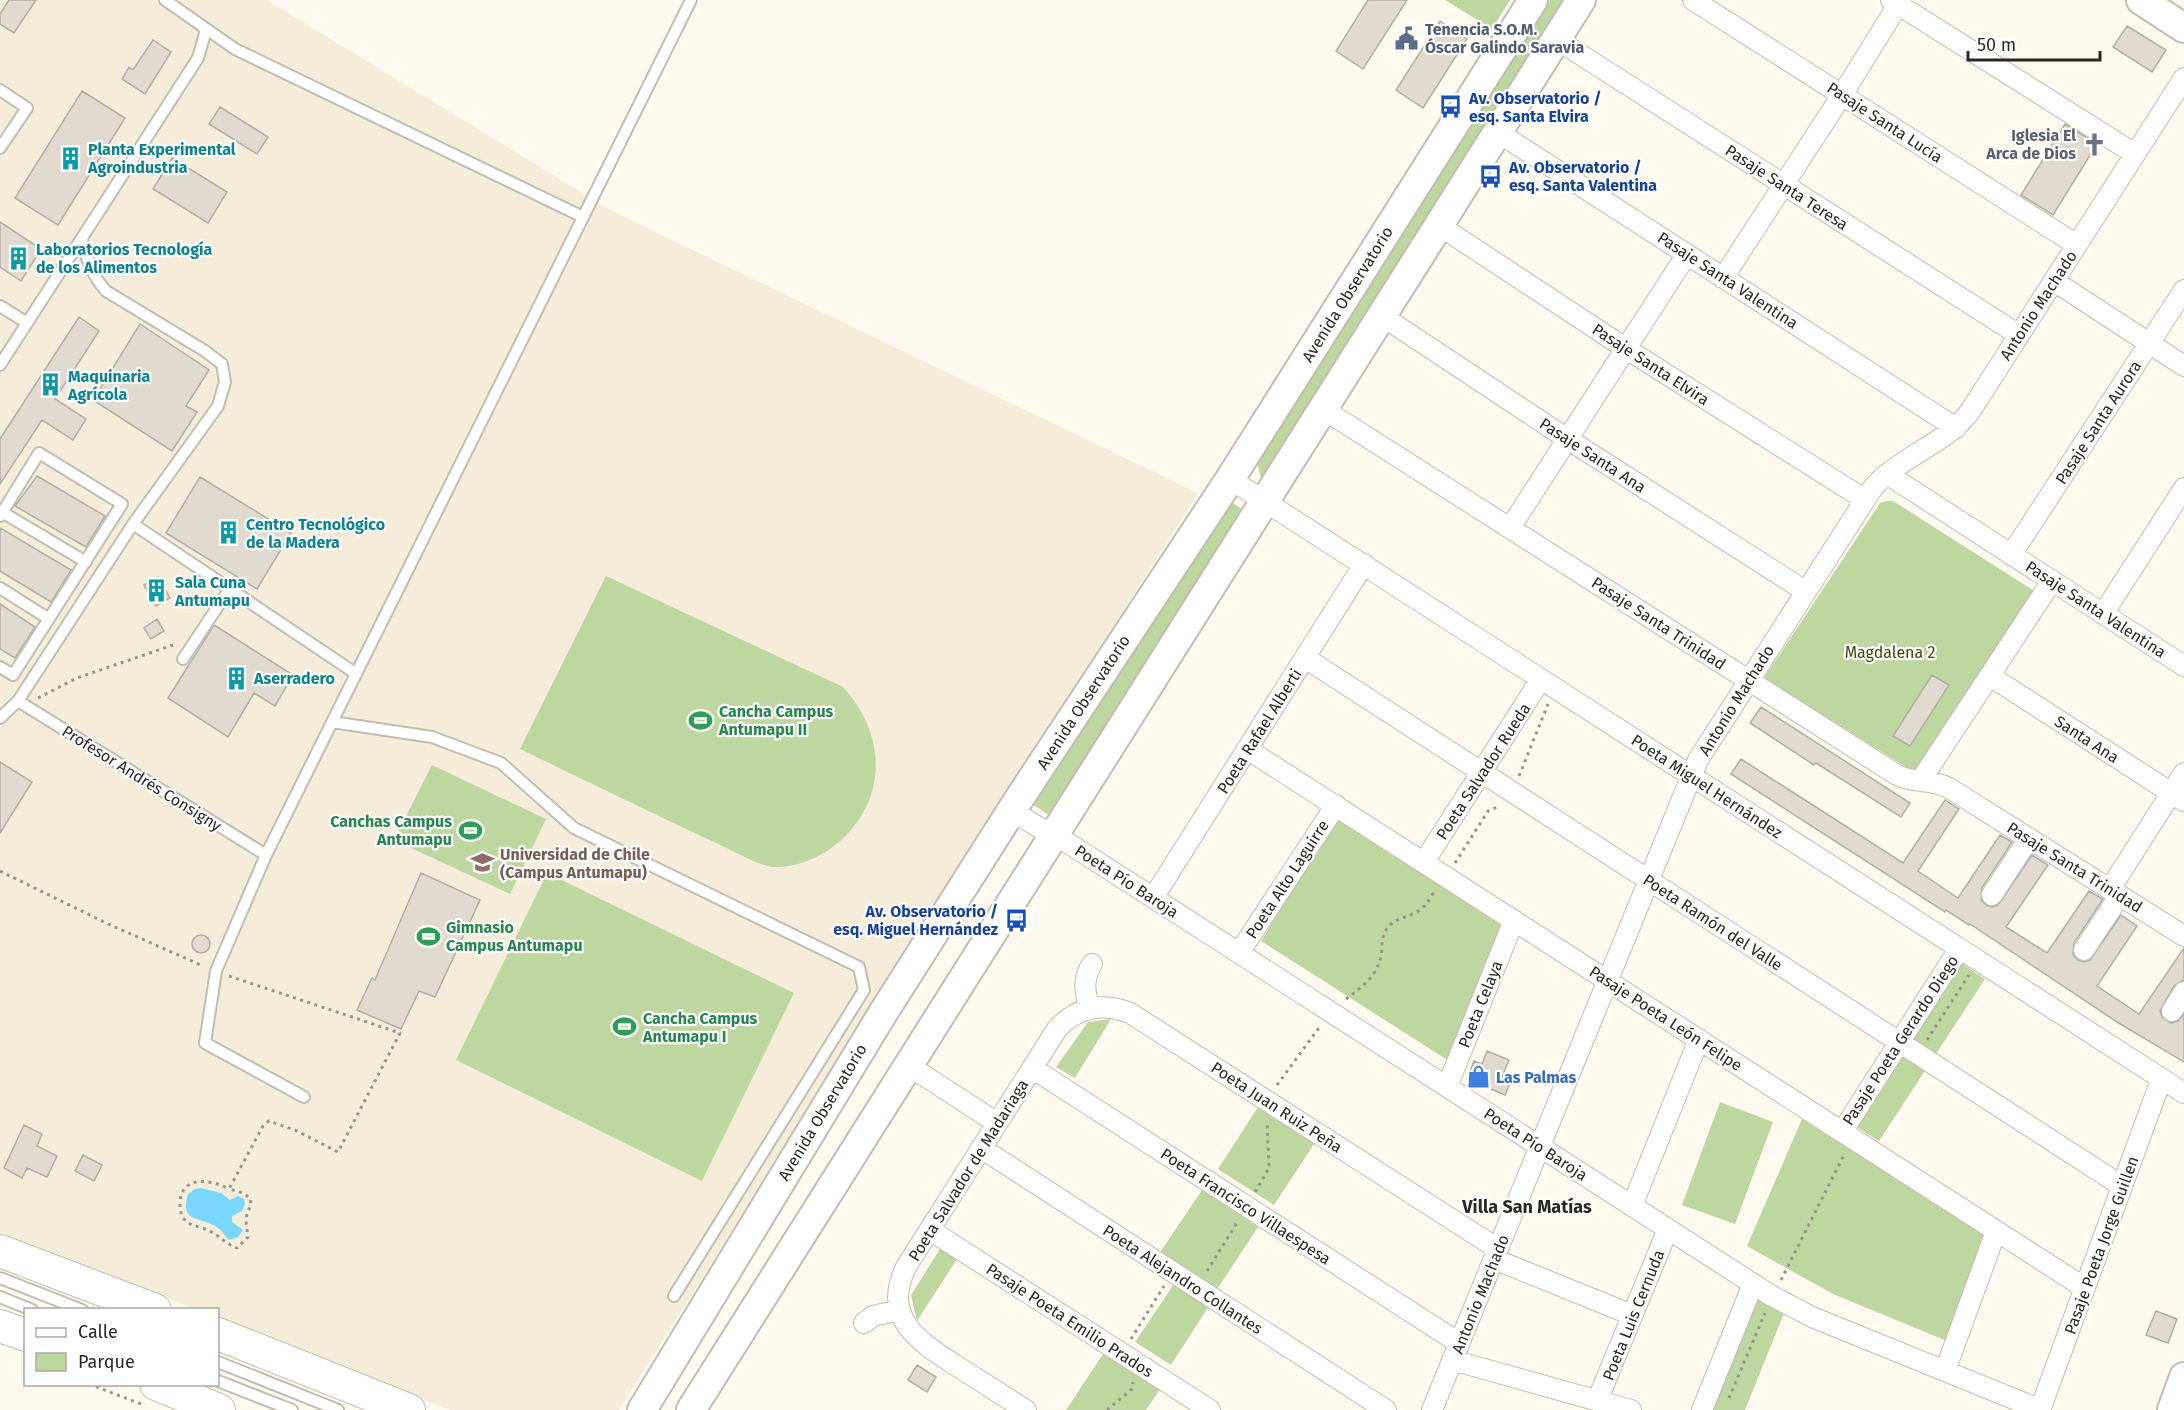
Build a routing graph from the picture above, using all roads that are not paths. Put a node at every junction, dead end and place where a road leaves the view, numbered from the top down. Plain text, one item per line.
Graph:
1 (165, 0) edge
2 (691, 0) edge
3 (1533, 0) edge
4 (1581, 0) edge
5 (1693, 0) edge
6 (2141, 0) edge
7 (1897, 2) edge
8 (192, 18) junction
9 (2184, 28) edge
10 (1556, 39) junction
11 (2184, 78) edge
12 (0, 90) edge
13 (1842, 95) junction
14 (1500, 133) junction
15 (0, 148) edge
16 (2135, 154) junction
17 (1784, 185) junction
18 (583, 217) junction
19 (1440, 226) junction
20 (82, 240) junction
21 (2077, 245) junction
22 (1687, 254) junction
23 (1724, 278) junction
24 (2054, 282) junction
25 (2184, 290) edge
26 (0, 306) edge
27 (1382, 316) junction
28 (27, 323) junction
29 (2019, 335) junction
30 (2149, 343) junction
31 (1626, 348) junction
32 (0, 365) edge
33 (2184, 366) edge
34 (1323, 409) junction
35 (1956, 428) junction
36 (1566, 438) junction
37 (1887, 474) junction
38 (1230, 479) junction
39 (2184, 488) edge
40 (1864, 499) junction
41 (1265, 501) junction
42 (1, 514) edge
43 (133, 524) junction
44 (1509, 528) junction
45 (2011, 555) junction
46 (86, 562) junction
47 (1364, 564) junction
48 (2052, 581) junction
49 (0, 588) edge
50 (230, 588) junction
51 (1805, 591) junction
52 (2103, 614) junction
53 (49, 619) junction
54 (1305, 658) junction
55 (183, 659) dead end
56 (2184, 666) edge
57 (0, 667) edge
58 (355, 673) junction
59 (1989, 676) junction
60 (1748, 680) junction
61 (1549, 684) junction
62 (22, 703) junction
63 (0, 718) edge
64 (332, 722) junction
65 (1247, 749) junction
66 (1482, 773) junction
67 (2184, 773) edge
68 (1690, 776) junction
69 (1921, 780) junction
70 (2178, 797) edge
71 (1015, 806) junction
72 (1336, 806) junction
73 (1054, 834) junction
74 (2030, 838) junction
75 (266, 855) junction
76 (1424, 862) junction
77 (1649, 882) junction
78 (2115, 892) junction
79 (1992, 895) dead end
80 (1153, 898) junction
81 (1514, 920) junction
82 (2184, 936) edge
83 (1959, 949) junction
84 (2084, 950) dead end
85 (1239, 954) junction
86 (1092, 964) dead end
87 (1608, 981) junction
88 (2184, 992) edge
89 (1089, 1008) junction
90 (2172, 1011) dead end
91 (1699, 1039) junction
92 (1899, 1041) junction
93 (908, 1065) junction
94 (1032, 1068) junction
95 (2161, 1080) junction
96 (1447, 1087) junction
97 (2184, 1093) edge
98 (304, 1097) dead end
99 (997, 1123) junction
100 (1847, 1135) junction
101 (1540, 1147) junction
102 (981, 1148) junction
103 (2122, 1186) junction
104 (1632, 1206) junction
105 (1668, 1229) junction
106 (930, 1230) junction
107 (1996, 1231) junction
108 (0, 1251) edge
109 (1496, 1254) junction
110 (0, 1278) edge
111 (1754, 1284) junction
112 (2085, 1288) junction
113 (674, 1296) dead end
114 (0, 1297) edge
115 (27, 1308) edge
116 (77, 1308) edge
117 (150, 1308) edge
118 (703, 1310) junction
119 (900, 1310) junction
120 (1632, 1315) junction
121 (864, 1323) dead end
122 (0, 1326) edge
123 (24, 1334) edge
124 (219, 1334) edge
125 (738, 1335) junction
126 (1456, 1352) junction
127 (219, 1362) edge
128 (1945, 1371) junction
129 (2184, 1377) edge
130 (219, 1381) edge
131 (161, 1396) edge
132 (1598, 1401) junction
133 (219, 1410) edge
134 (292, 1410) edge
135 (338, 1410) edge
136 (409, 1410) edge
137 (642, 1410) edge
138 (691, 1410) edge
139 (1026, 1410) edge
140 (1210, 1410) edge
141 (1386, 1410) edge
142 (1432, 1410) edge
143 (1631, 1410) edge
144 (1702, 1410) edge
145 (2040, 1410) edge
146 (2172, 1410) edge

1 - 8 lane
2 - 18 lane
3 - 38 main road, Avenida Observatorio
4 - 10 main road
5 - 13 street, Pasaje Santa Lucía
6 - 9 main road
7 - 13 street
7 - 16 street
8 - 18 lane
8 - 20 lane
10 - 14 main road
10 - 17 street, Pasaje Santa Teresa
11 - 16 street, Antonio Machado
12 - 15 lane
13 - 17 street
13 - 21 street, Pasaje Santa Lucía
14 - 19 main road
14 - 22 street, Pasaje Santa Valentina
16 - 21 street, Antonio Machado
17 - 23 street
17 - 29 street, Pasaje Santa Teresa
18 - 58 lane
19 - 27 main road
19 - 31 street, Pasaje Santa Elvira
20 - 28 lane
20 - 43 lane
21 - 24 street, Antonio Machado
22 - 23 street, Pasaje Santa Valentina
22 - 31 street
23 - 35 street, Pasaje Santa Valentina
24 - 29 street, Antonio Machado
24 - 30 street
25 - 30 street, Pasaje Santa Aurora
26 - 28 lane
27 - 34 main road
27 - 36 street, Pasaje Santa Ana
28 - 32 lane
29 - 35 street, Antonio Machado
30 - 33 street
30 - 45 street, Pasaje Santa Aurora
31 - 36 street
31 - 40 street, Pasaje Santa Elvira
34 - 41 main road
34 - 44 street, Pasaje Santa Trinidad
35 - 37 street, Antonio Machado
36 - 44 street
36 - 51 street, Pasaje Santa Ana
37 - 40 street, Antonio Machado
37 - 45 street, Pasaje Santa Valentina
38 - 41 street, Poeta Miguel Hernández
38 - 71 main road, Avenida Observatorio
39 - 52 street
40 - 51 street, Antonio Machado
41 - 47 street, Poeta Miguel Hernández
41 - 73 main road
42 - 46 lane
42 - 46 lane
43 - 50 lane
43 - 62 lane
44 - 60 street, Pasaje Santa Trinidad
45 - 48 street, Pasaje Santa Valentina
46 - 53 lane
47 - 54 street, Poeta Rafael Alberti
47 - 61 street, Poeta Miguel Hernández
48 - 52 street, Pasaje Santa Valentina
48 - 59 street
49 - 53 lane
50 - 55 lane
50 - 58 lane
51 - 60 street, Antonio Machado
52 - 56 street, Pasaje Santa Valentina
53 - 57 lane
54 - 65 street, Poeta Rafael Alberti
54 - 66 street, Poeta Ramón del Valle
58 - 64 lane
59 - 69 street
59 - 70 street, Santa Ana
60 - 68 street, Antonio Machado
60 - 69 street, Pasaje Santa Trinidad
61 - 66 street, Poeta Salvador Rueda
61 - 68 street, Poeta Miguel Hernández
62 - 63 lane
62 - 75 lane, Profesor Andrés Consigny
64 - 75 lane
64 - 113 lane
65 - 72 street, Pasaje Poeta León Felipe
65 - 80 street, Poeta Rafael Alberti
66 - 76 street, Poeta Salvador Rueda
66 - 77 street, Poeta Ramón del Valle
67 - 70 street
68 - 77 street, Antonio Machado
68 - 83 street, Poeta Miguel Hernández
69 - 74 street, Pasaje Santa Trinidad
70 - 78 street
71 - 73 street, Poeta Pío Baroja
71 - 118 main road, Avenida Observatorio
72 - 76 street, Pasaje Poeta León Felipe
72 - 85 street, Poeta Alto Laguirre
73 - 80 street, Poeta Pío Baroja
73 - 93 main road
74 - 78 street, Pasaje Santa Trinidad
74 - 79 street
75 - 98 lane
76 - 81 street, Pasaje Poeta León Felipe
77 - 87 street, Antonio Machado
77 - 92 street, Poeta Ramón del Valle
78 - 82 street, Pasaje Santa Trinidad
78 - 84 street
80 - 85 street, Poeta Pío Baroja
81 - 87 street, Pasaje Poeta León Felipe
81 - 96 street, Poeta Celaya
83 - 92 street, Pasaje Poeta Gerardo Diego
83 - 95 street, Poeta Miguel Hernández
85 - 96 street, Poeta Pío Baroja
86 - 89 street
87 - 91 street, Pasaje Poeta León Felipe
87 - 101 street, Antonio Machado
88 - 90 street
89 - 94 street, Poeta Salvador de Madariaga
89 - 109 street, Poeta Juan Ruiz Peña
91 - 100 street, Pasaje Poeta León Felipe
91 - 104 street
92 - 100 street, Pasaje Poeta Gerardo Diego
92 - 103 street, Poeta Ramón del Valle
93 - 99 street
93 - 125 main road
94 - 99 street, Poeta Salvador de Madariaga
94 - 126 street, Poeta Francisco Villaespesa
95 - 97 street, Poeta Miguel Hernández
95 - 103 street, Pasaje Poeta Jorge Guillen
96 - 101 street, Poeta Pío Baroja
99 - 102 street, Poeta Salvador de Madariaga
100 - 107 street, Pasaje Poeta León Felipe
101 - 104 street, Poeta Pío Baroja
101 - 109 street, Antonio Machado
102 - 106 street, Poeta Salvador de Madariaga
102 - 141 street, Poeta Alejandro Collantes
103 - 112 street, Pasaje Poeta Jorge Guillen
104 - 105 street, Poeta Pío Baroja
105 - 111 street, Poeta Pío Baroja
105 - 120 street, Poeta Luis Cernuda
106 - 119 street, Poeta Salvador de Madariaga
106 - 140 street, Pasaje Poeta Emilio Prados
107 - 112 street, Pasaje Poeta León Felipe
107 - 128 street
108 - 117 main road
109 - 120 street, Poeta Juan Ruiz Peña
109 - 126 street, Antonio Machado
110 - 116 lane
111 - 128 street, Poeta Pío Baroja
111 - 144 street
112 - 145 street, Pasaje Poeta Jorge Guillen
114 - 115 lane
118 - 125 main road
118 - 137 main road, Avenida Observatorio
119 - 121 street
119 - 139 street
120 - 132 street, Poeta Luis Cernuda
122 - 123 main road
124 - 136 main road
125 - 138 main road
126 - 132 street, Poeta Francisco Villaespesa
126 - 142 street, Antonio Machado
127 - 135 lane
128 - 145 street, Poeta Pío Baroja
129 - 146 main road
130 - 134 lane
131 - 133 main road
132 - 143 street, Poeta Francisco Villaespesa

